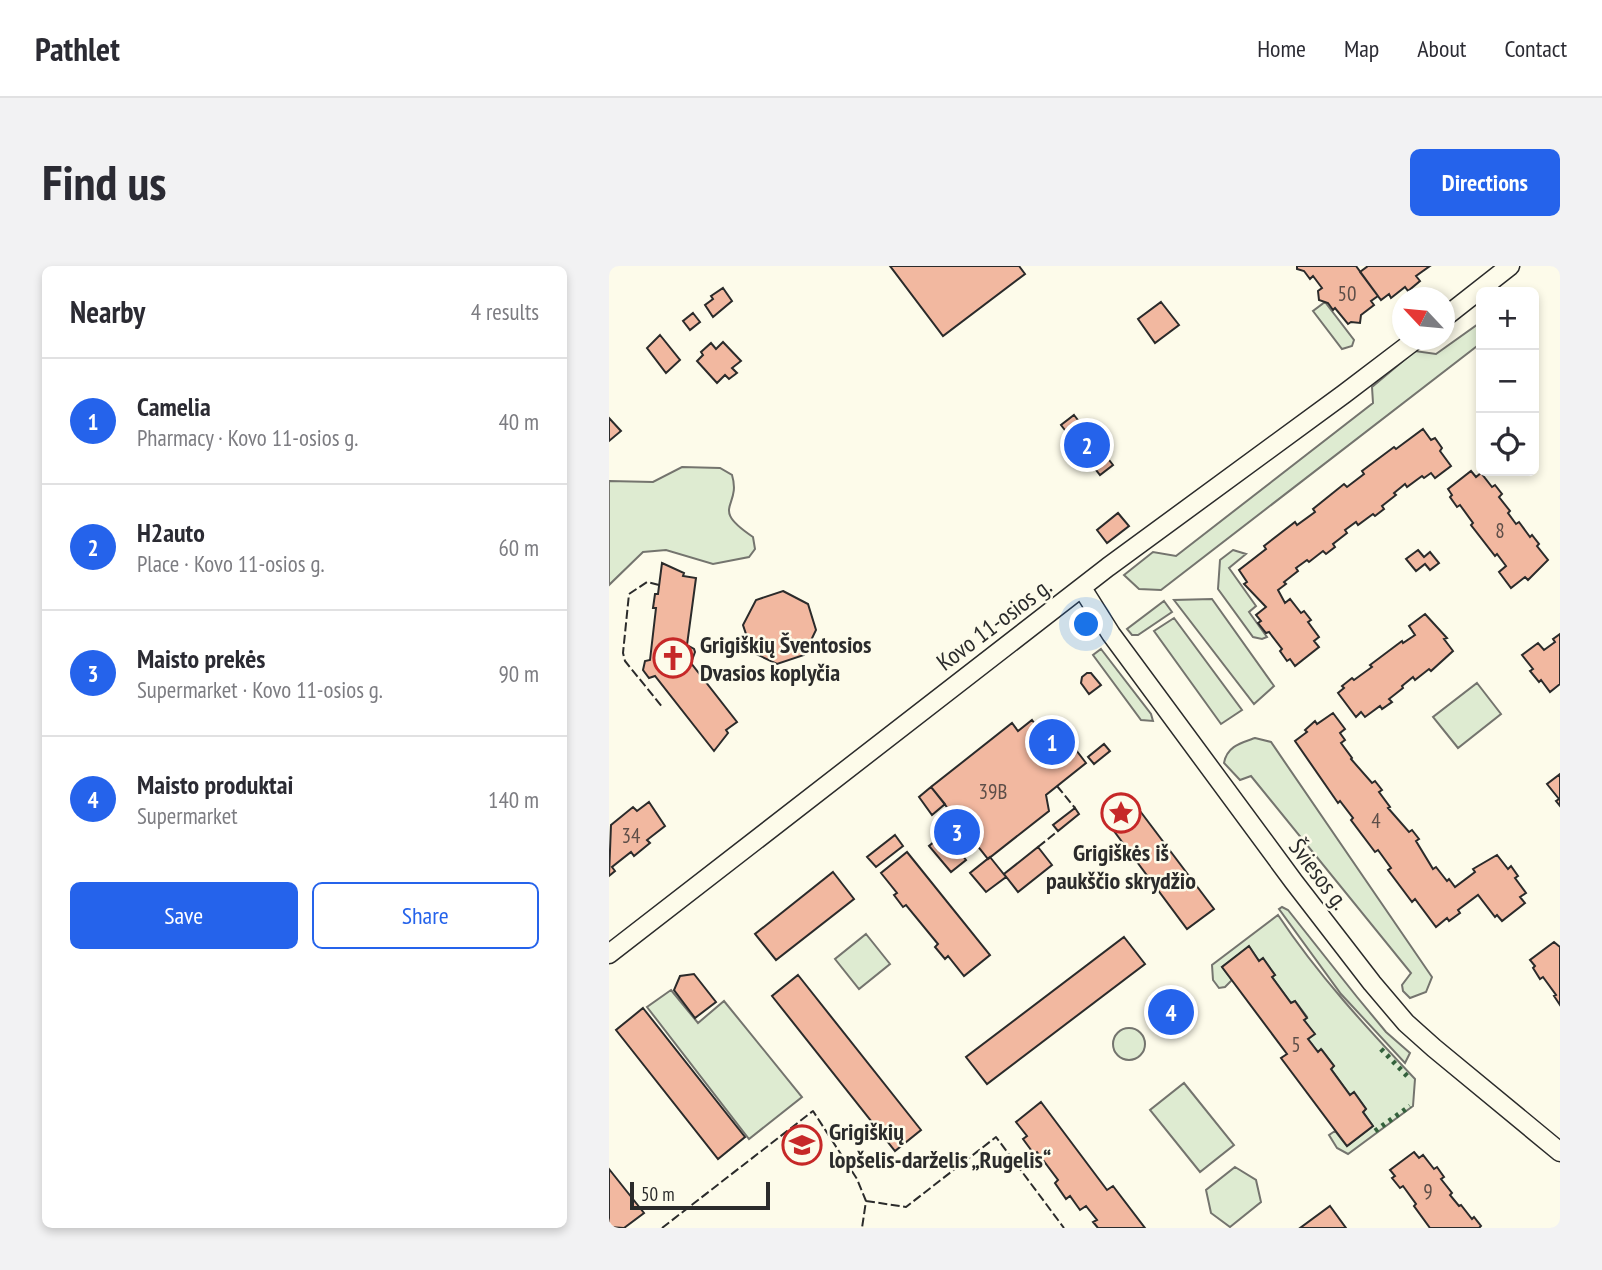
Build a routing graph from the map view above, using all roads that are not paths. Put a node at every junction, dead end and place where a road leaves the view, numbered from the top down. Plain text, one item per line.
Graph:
1 (1510, 266) edge
2 (1455, 308) edge
3 (1402, 350) edge
4 (1082, 588) junction
5 (609, 954) edge
6 (1560, 1152) edge

1 - 2 street
3 - 4 street, Kovo 11-osios g.
4 - 5 street, Kovo 11-osios g.
4 - 6 street, Šviesos g.

